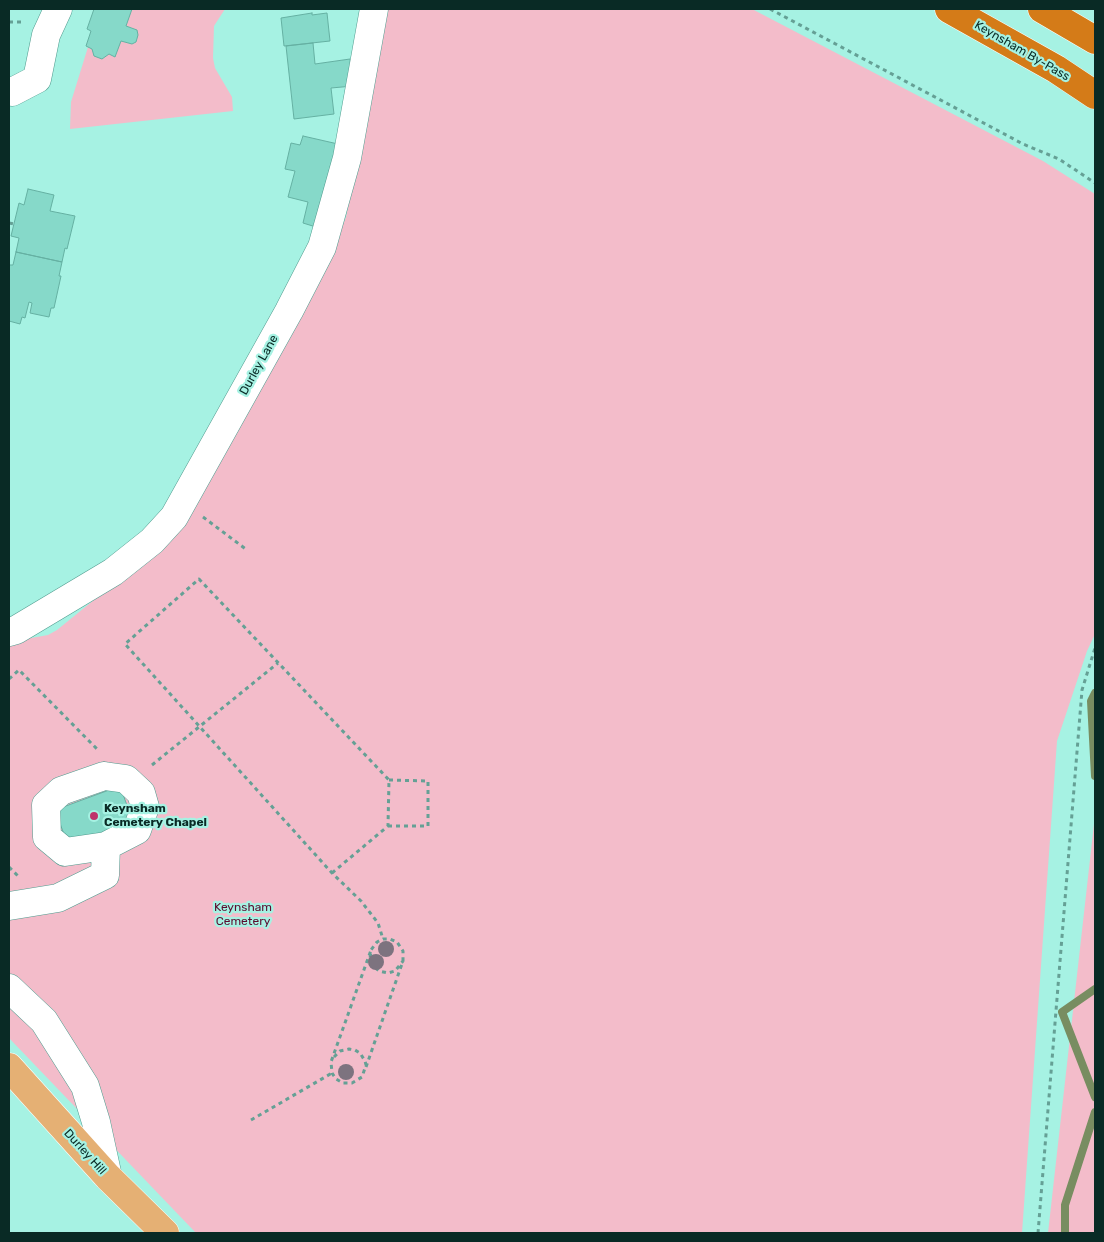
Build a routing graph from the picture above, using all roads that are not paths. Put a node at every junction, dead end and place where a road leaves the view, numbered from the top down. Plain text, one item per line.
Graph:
1 (58, 9) edge
2 (374, 9) edge
3 (949, 9) edge
4 (1042, 9) edge
5 (1095, 40) edge
6 (9, 91) edge
7 (1095, 95) edge
8 (9, 632) edge
9 (106, 846) junction
10 (9, 906) edge
11 (9, 988) edge
12 (9, 1067) edge
13 (108, 1177) junction
14 (165, 1233) edge

1 - 6 lane
2 - 8 lane, Durley Lane
3 - 7 highway, Keynsham By-Pass
4 - 5 highway
9 - 9 lane
9 - 10 lane
11 - 13 lane
12 - 13 main road, Durley Hill
13 - 14 main road, Durley Hill

